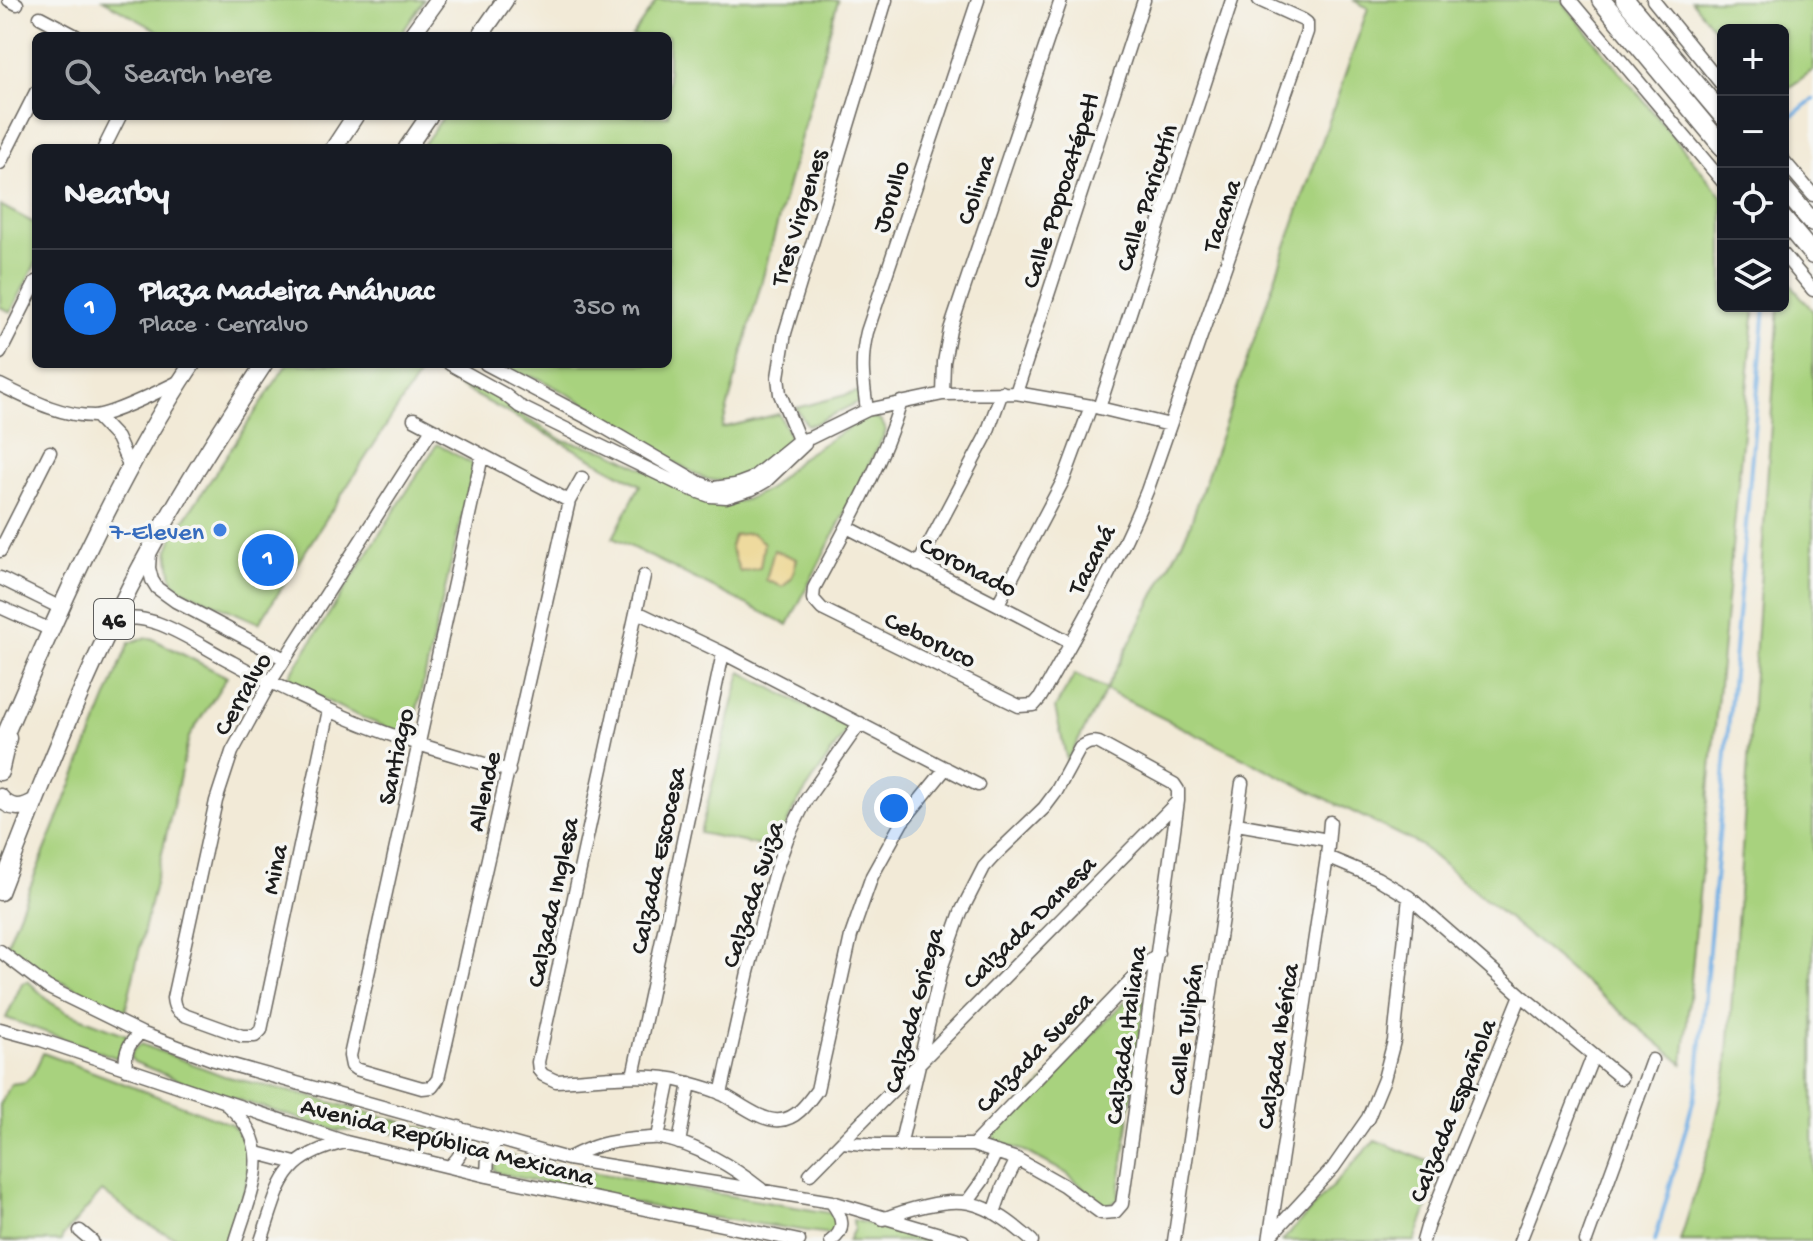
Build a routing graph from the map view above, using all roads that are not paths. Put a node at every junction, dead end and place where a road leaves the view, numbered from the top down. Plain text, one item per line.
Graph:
1 (437, 0) edge
2 (505, 0) edge
3 (886, 0) edge
4 (978, 0) edge
5 (1061, 0) edge
6 (1144, 0) edge
7 (1232, 0) edge
8 (1259, 0) edge
9 (1570, 0) edge
10 (1601, 0) edge
11 (1625, 0) edge
12 (1653, 0) edge
13 (427, 15) junction
14 (40, 17) dead end
15 (66, 32) edge
16 (414, 32) edge
17 (425, 32) edge
18 (483, 32) edge
19 (1717, 79) edge
20 (32, 100) edge
21 (1717, 109) edge
22 (118, 120) edge
23 (352, 120) edge
24 (426, 120) edge
25 (1717, 140) edge
26 (106, 144) edge
27 (337, 144) edge
28 (410, 144) edge
29 (0, 163) edge
30 (1789, 167) edge
31 (1717, 175) edge
32 (1789, 195) edge
33 (1813, 195) edge
34 (1813, 223) edge
35 (1789, 226) edge
36 (1813, 255) edge
37 (1789, 261) edge
38 (32, 290) edge
39 (1813, 290) edge
40 (0, 318) edge
41 (15, 324) junction
42 (0, 353) edge
43 (189, 368) edge
44 (261, 368) edge
45 (457, 368) edge
46 (494, 368) edge
47 (513, 378) junction
48 (181, 381) junction
49 (0, 385) edge
50 (1009, 393) junction
51 (504, 394) junction
52 (943, 394) junction
53 (901, 402) junction
54 (1095, 407) junction
55 (867, 410) junction
56 (96, 416) junction
57 (414, 419) dead end
58 (1170, 425) junction
59 (432, 429) junction
60 (604, 429) junction
61 (803, 442) junction
62 (598, 444) junction
63 (50, 452) dead end
64 (482, 456) junction
65 (130, 467) junction
66 (582, 478) dead end
67 (569, 501) junction
68 (847, 527) junction
69 (150, 550) junction
70 (0, 551) edge
71 (918, 565) junction
72 (644, 576) dead end
73 (0, 578) edge
74 (175, 601) junction
75 (998, 604) junction
76 (0, 607) edge
77 (61, 608) junction
78 (637, 612) junction
79 (162, 625) junction
80 (111, 626) junction
81 (227, 629) junction
82 (51, 630) junction
83 (1071, 643) junction
84 (214, 652) junction
85 (723, 653) junction
86 (285, 659) junction
87 (271, 681) junction
88 (1034, 705) joint
89 (329, 710) junction
90 (13, 717) junction
91 (860, 723) junction
92 (419, 745) junction
93 (0, 747) edge
94 (946, 768) junction
95 (509, 771) junction
96 (0, 772) edge
97 (1242, 783) dead end
98 (978, 785) dead end
99 (0, 797) edge
100 (35, 801) junction
101 (1178, 801) junction
102 (1330, 822) dead end
103 (1237, 824) junction
104 (1328, 840) junction
105 (1327, 857) junction
106 (0, 892) edge
107 (1409, 897) junction
108 (0, 951) edge
109 (1158, 953) junction
110 (1521, 995) junction
111 (0, 1029) edge
112 (141, 1033) junction
113 (255, 1036) joint
114 (1593, 1056) junction
115 (1652, 1060) dead end
116 (920, 1062) junction
117 (126, 1069) junction
118 (633, 1076) junction
119 (1621, 1078) dead end
120 (670, 1079) junction
121 (690, 1083) junction
122 (432, 1087) joint
123 (721, 1094) junction
124 (222, 1102) junction
125 (459, 1127) junction
126 (658, 1137) junction
127 (497, 1139) junction
128 (346, 1142) junction
129 (842, 1142) junction
130 (679, 1143) junction
131 (973, 1145) junction
132 (900, 1146) junction
133 (996, 1152) junction
134 (257, 1153) junction
135 (568, 1159) junction
136 (1017, 1159) junction
137 (295, 1163) junction
138 (450, 1166) junction
139 (810, 1174) dead end
140 (487, 1176) junction
141 (252, 1188) junction
142 (764, 1190) junction
143 (278, 1193) junction
144 (832, 1202) junction
145 (967, 1202) junction
146 (994, 1213) junction
147 (883, 1219) junction
148 (80, 1231) dead end
149 (1269, 1238) edge
150 (92, 1241) edge
151 (236, 1241) edge
152 (261, 1241) edge
153 (799, 1241) edge
154 (831, 1241) edge
155 (963, 1241) edge
156 (1032, 1241) edge
157 (1174, 1241) edge
158 (1423, 1241) edge
159 (1520, 1241) edge
160 (1586, 1241) edge

1 - 13 main road
2 - 18 main road
3 - 61 street, Tres Virgenes
4 - 55 street, Jorullo
5 - 52 street, Colima
6 - 50 street, Calle Popocatépetl
7 - 54 street, Calle Paricutín
8 - 58 street, Tacana
9 - 31 street
10 - 25 highway
11 - 21 highway
12 - 19 street
13 - 16 main road
13 - 17 main road
14 - 15 street
20 - 29 street
22 - 26 street
23 - 27 main road
24 - 28 main road
30 - 33 street
32 - 34 highway
35 - 36 highway
37 - 39 street
38 - 41 street
40 - 41 street
41 - 42 street
43 - 48 main road, 46
44 - 69 main road, 46
45 - 51 street
46 - 47 street
47 - 51 street
47 - 60 street
48 - 56 street
48 - 65 main road, 46
49 - 56 street
50 - 52 street
50 - 54 street
50 - 71 street, Calle Popocatépetl
51 - 62 street
52 - 53 street
53 - 55 street
53 - 68 street
54 - 58 street
54 - 75 street, Calle Paricutín
55 - 61 street
56 - 65 street
57 - 59 street
58 - 83 street, Tacaná
59 - 64 street
59 - 86 street, Cerralvo
60 - 61 street
60 - 62 street
61 - 62 street
63 - 70 street
64 - 67 street
64 - 92 street, Santiago
65 - 77 main road, 46
66 - 67 street, Allende
67 - 95 street, Allende
68 - 71 street, Coronado
68 - 88 street, Ceboruco
69 - 74 street
69 - 80 main road, 46
71 - 75 street, Coronado
72 - 78 street, Calzada Inglesa
73 - 77 street
74 - 79 street
74 - 81 street
75 - 83 street, Coronado
76 - 82 street
77 - 82 main road, 46
78 - 85 street
78 - 118 street, Calzada Inglesa
79 - 80 street
79 - 84 street
80 - 100 main road, 46
81 - 84 street
81 - 86 street
82 - 90 main road, 46
83 - 88 street, Tacaná
84 - 87 street
85 - 91 street
85 - 118 street, Calzada Escocesa
86 - 87 street, Cerralvo
87 - 89 street
87 - 113 street, Cerralvo
89 - 92 street
89 - 113 street, Mina
90 - 93 main road, 46
90 - 96 main road
91 - 94 street
91 - 123 street, Calzada Suiza
92 - 95 street
92 - 122 street, Santiago
94 - 98 street
94 - 123 street, Calzada Inglesa
95 - 122 street, Allende
97 - 103 street, Calle Tulipán
99 - 100 main road
100 - 106 main road, 46
101 - 109 street, Calzada Italiana
101 - 116 street, Calzada Danesa
101 - 116 street, Calzada Griega
102 - 104 street, Calzada Ibérica
103 - 104 street
103 - 157 street, Calle Tulipán
104 - 105 street, Calzada Ibérica
105 - 107 street
105 - 149 street, Calzada Ibérica
107 - 110 street
107 - 149 street
108 - 112 street, Avenida República Mexicana
109 - 131 street, Calzada Sueca
109 - 136 street, Calzada Italiana
110 - 114 street
110 - 158 street, Calzada Española
111 - 117 street, Avenida República Mexicana
112 - 117 street
112 - 125 street, Avenida República Mexicana
114 - 119 street
114 - 159 street
115 - 160 street
116 - 129 street, Calzada Danesa
116 - 132 street, Calzada Griega
117 - 124 street, Avenida República Mexicana
118 - 120 street, Calzada Inglesa
120 - 121 street, Calzada Inglesa
120 - 126 street
121 - 123 street, Calzada Inglesa
121 - 130 street
124 - 128 street, Avenida República Mexicana
124 - 134 street
125 - 127 street, Avenida República Mexicana
125 - 138 street
126 - 130 street, Avenida República Mexicana
126 - 135 street, Avenida República Mexicana
127 - 135 street, Avenida República Mexicana
127 - 140 street
128 - 137 street
128 - 138 street, Avenida República Mexicana
129 - 132 street
129 - 139 street, Calzada Danesa
130 - 142 street, Avenida República Mexicana
131 - 132 street
131 - 133 street
133 - 136 street
133 - 145 street
134 - 137 street
134 - 141 street
135 - 142 street, Avenida República Mexicana
136 - 146 street
137 - 143 street
138 - 140 street, Avenida República Mexicana
140 - 153 street, Avenida República Mexicana
141 - 143 street
141 - 151 street
142 - 144 street, Avenida República Mexicana
143 - 152 street
144 - 147 street, Avenida República Mexicana
144 - 154 street
145 - 146 street
145 - 147 street
146 - 156 street
147 - 155 street, Avenida República Mexicana
148 - 150 street

